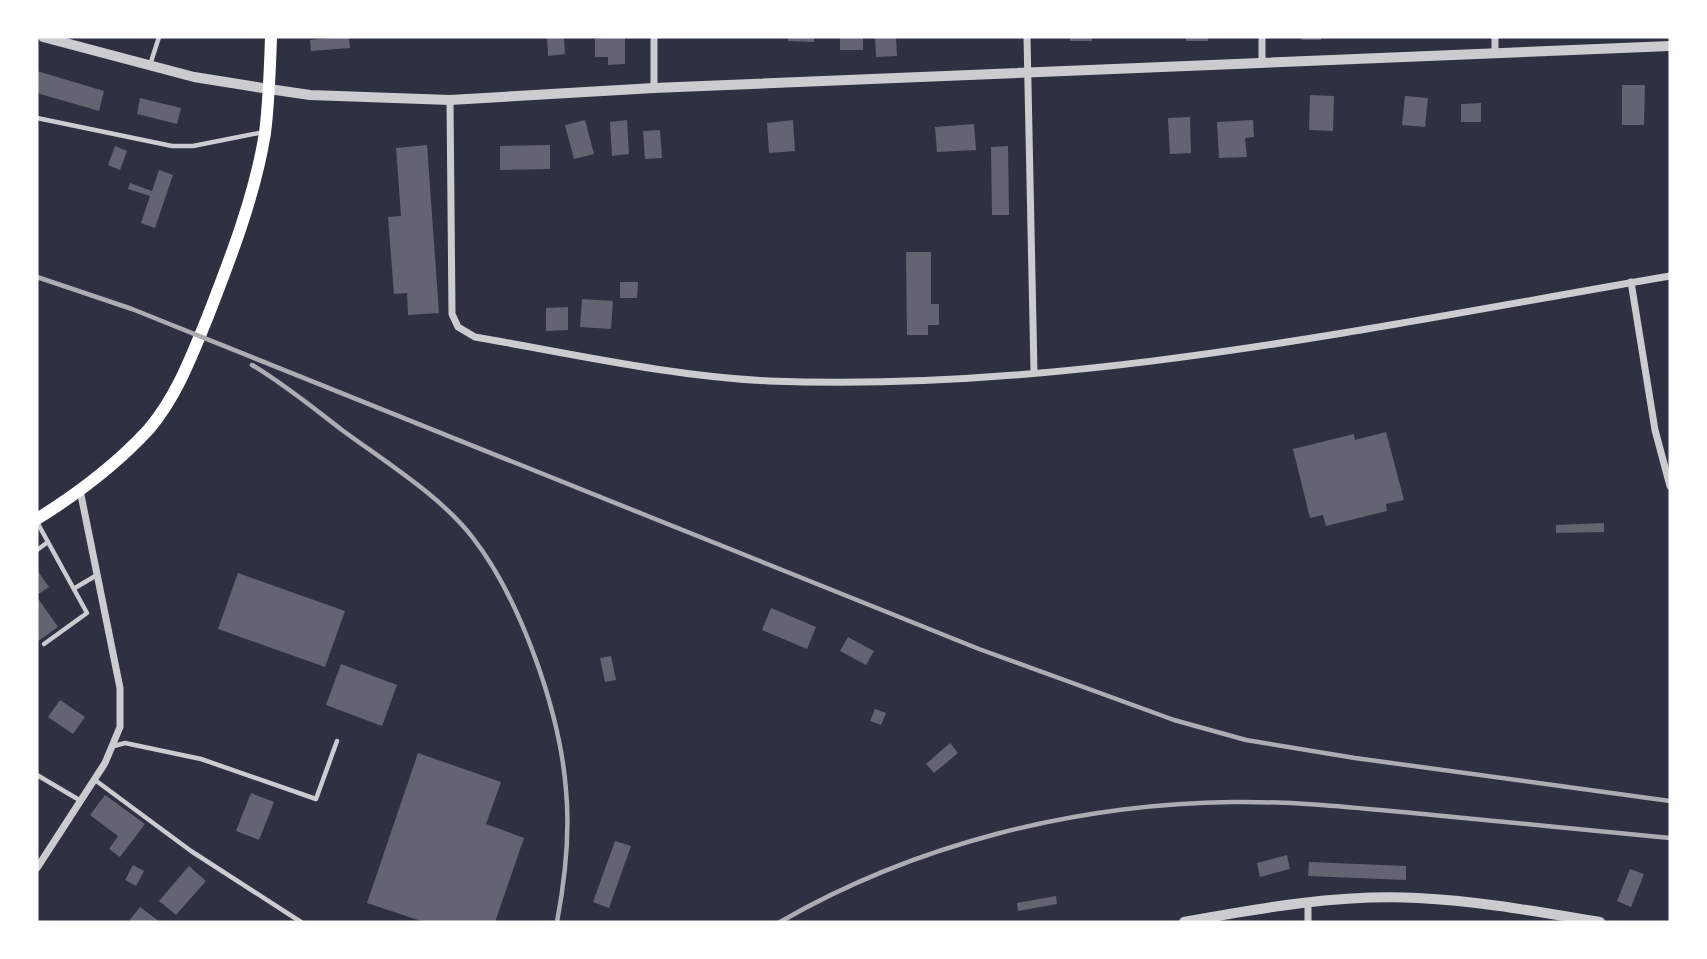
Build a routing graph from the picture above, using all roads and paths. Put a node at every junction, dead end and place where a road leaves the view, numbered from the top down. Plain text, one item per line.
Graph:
1 (43, 37) edge
2 (159, 37) edge
3 (271, 37) edge
4 (654, 37) edge
5 (1027, 37) edge
6 (1262, 37) edge
7 (1495, 37) edge
8 (1670, 46) edge
9 (1495, 52) junction
10 (1262, 62) junction
11 (150, 65) junction
12 (1027, 72) junction
13 (654, 88) junction
14 (269, 89) junction
15 (450, 100) junction
16 (37, 118) edge
17 (265, 132) junction
18 (1670, 276) edge
19 (1631, 282) junction
20 (1034, 372) junction
21 (1670, 486) edge
22 (80, 490) junction
23 (37, 520) edge
24 (48, 542) junction
25 (37, 550) edge
26 (97, 575) junction
27 (75, 588) junction
28 (44, 644) dead end
29 (337, 741) dead end
30 (114, 746) junction
31 (37, 775) edge
32 (94, 780) junction
33 (80, 801) junction
34 (37, 868) edge
35 (1308, 903) junction
36 (300, 922) edge
37 (1184, 922) edge
38 (1308, 922) edge
39 (1600, 922) edge

1 - 11 street
2 - 11 lane
3 - 14 main road
4 - 13 street
5 - 12 street
6 - 10 street
7 - 9 street
8 - 9 street
9 - 10 street
10 - 12 street
11 - 14 street
12 - 13 street
12 - 20 street
13 - 15 street
14 - 15 street
14 - 17 main road
15 - 20 street
16 - 17 lane
17 - 22 main road
18 - 19 street
19 - 20 street
19 - 21 street
22 - 23 main road
22 - 26 street
23 - 24 lane
24 - 25 lane
24 - 27 lane
26 - 27 lane
26 - 30 street
27 - 28 lane
29 - 30 lane
30 - 32 street
31 - 33 lane
32 - 33 street
32 - 36 lane
33 - 34 street
35 - 37 street
35 - 38 street
35 - 39 street

